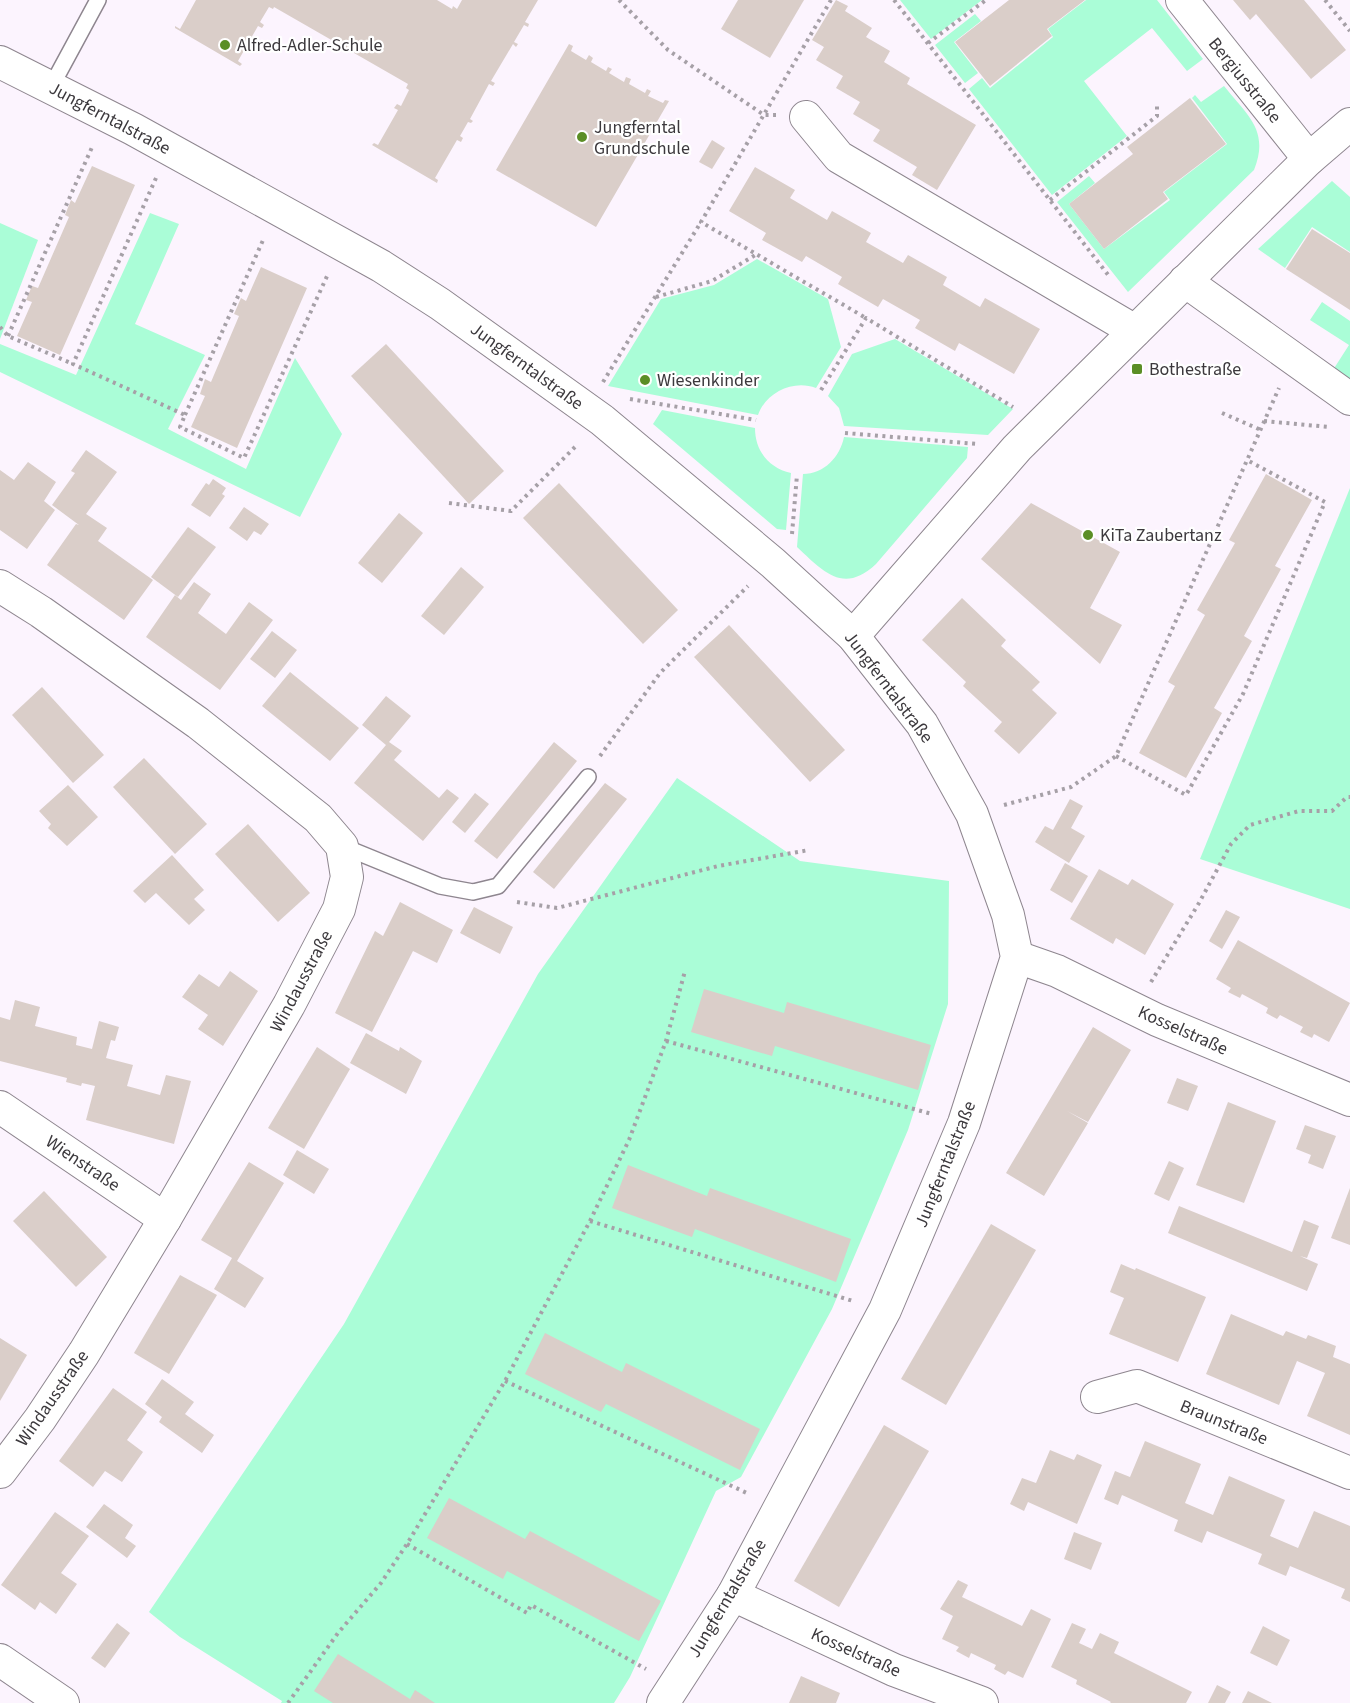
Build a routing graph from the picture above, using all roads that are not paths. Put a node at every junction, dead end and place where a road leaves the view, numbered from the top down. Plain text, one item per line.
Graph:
1 (98, 0) edge
2 (1182, 0) edge
3 (0, 62) edge
4 (51, 87) junction
5 (806, 117) road end
6 (1350, 124) edge
7 (1309, 159) junction
8 (1185, 282) junction
9 (1140, 326) junction
10 (1350, 399) edge
11 (0, 586) edge
12 (853, 636) junction
13 (588, 777) road end
14 (342, 846) junction
15 (1017, 957) junction
16 (1350, 1100) edge
17 (0, 1107) edge
18 (165, 1219) junction
19 (1097, 1397) dead end
20 (0, 1472) edge
21 (1350, 1473) edge
22 (733, 1595) junction
23 (0, 1660) edge
24 (669, 1694) edge
25 (63, 1703) edge
26 (982, 1703) edge

1 - 4 lane
2 - 7 street, Bergiusstraße
3 - 4 street, Jungferntalstraße
4 - 12 street, Jungferntalstraße
5 - 9 street
6 - 7 street
7 - 8 street
8 - 9 street
8 - 10 street
9 - 12 street
11 - 14 street, Windausstraße
12 - 15 street, Jungferntalstraße
13 - 14 lane
14 - 18 street, Windausstraße
15 - 16 street, Kosselstraße
15 - 22 street, Jungferntalstraße
17 - 18 street, Wienstraße
18 - 20 street, Windausstraße
19 - 21 street, Braunstraße
22 - 24 street, Jungferntalstraße
22 - 26 street, Kosselstraße
23 - 25 street

